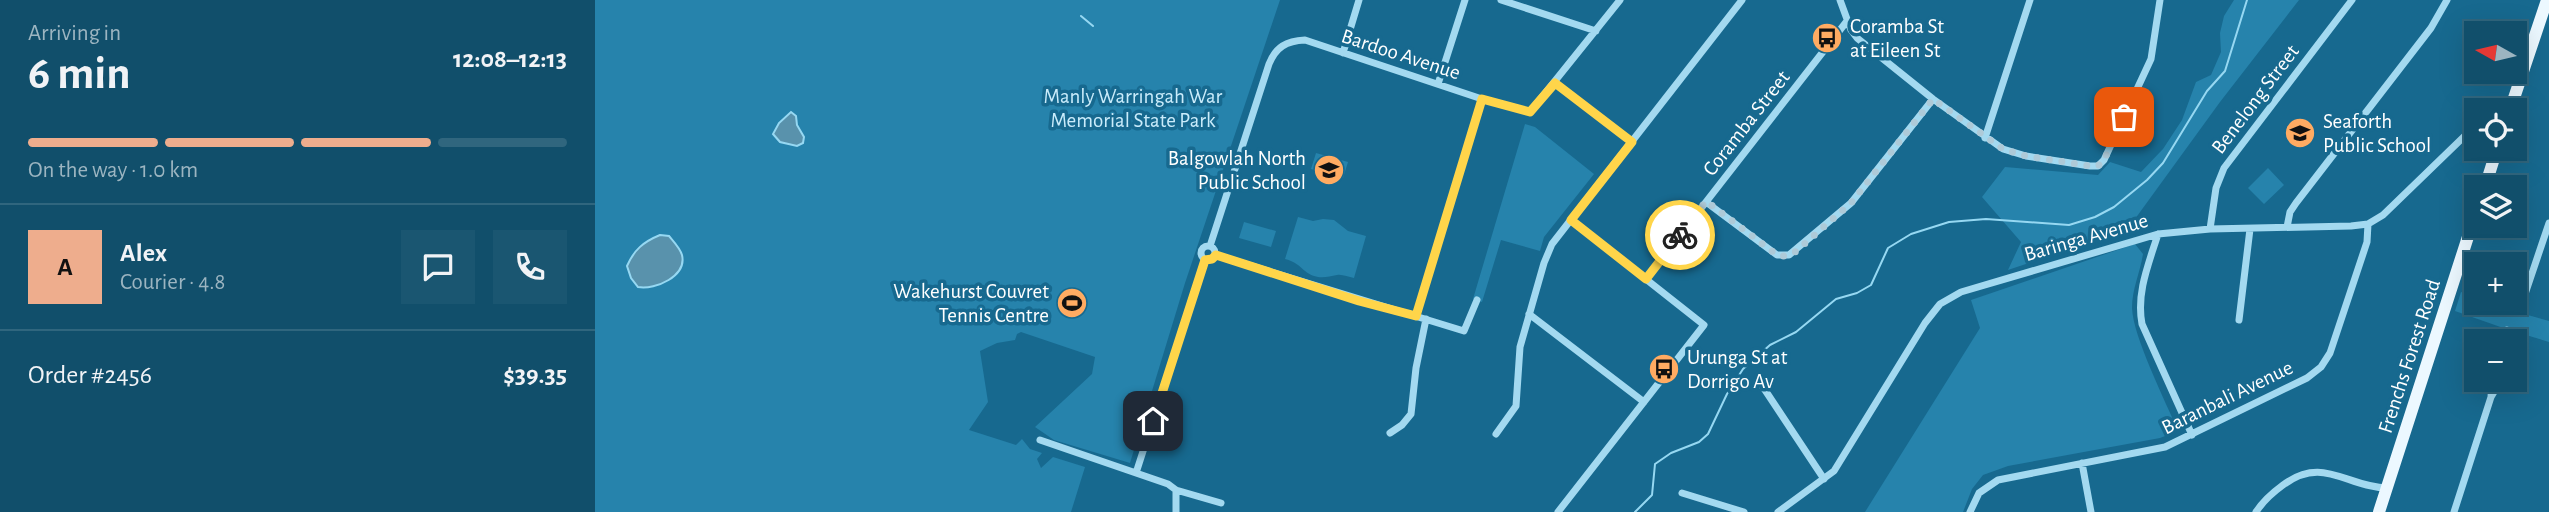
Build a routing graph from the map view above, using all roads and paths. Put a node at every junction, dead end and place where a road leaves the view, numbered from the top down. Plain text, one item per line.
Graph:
1 (1359, 0) edge
2 (1465, 0) edge
3 (1501, 0) edge
4 (1620, 0) edge
5 (1742, 0) edge
6 (1840, 0) edge
7 (2030, 0) edge
8 (2160, 0) edge
9 (2352, 0) edge
10 (2547, 0) edge
11 (2444, 1) edge
12 (1847, 21) junction
13 (1596, 31) junction
14 (1342, 53) junction
15 (1555, 83) junction
16 (1438, 84) junction
17 (2515, 98) edge
18 (1482, 99) junction
19 (1933, 99) junction
20 (2464, 137) edge
21 (1985, 138) junction
22 (1632, 142) junction
23 (1706, 201) junction
24 (1571, 220) junction
25 (2549, 223) edge
26 (2368, 224) junction
27 (2287, 228) junction
28 (2210, 229) junction
29 (2250, 229) junction
30 (2158, 234) junction
31 (2468, 238) edge
32 (1210, 246) junction
33 (1216, 255) junction
34 (1205, 260) junction
35 (1646, 279) junction
36 (2527, 288) edge
37 (1477, 300) dead end
38 (1529, 314) junction
39 (1416, 316) junction
40 (1426, 319) junction
41 (2239, 320) dead end
42 (1763, 387) dead end
43 (2491, 392) edge
44 (2494, 392) edge
45 (2491, 397) junction
46 (1644, 402) junction
47 (1390, 433) dead end
48 (1496, 434) dead end
49 (2192, 435) junction
50 (1040, 440) dead end
51 (2083, 463) junction
52 (1136, 473) junction
53 (1824, 479) junction
54 (2387, 488) junction
55 (1176, 490) junction
56 (1682, 493) dead end
57 (1221, 503) dead end
58 (1176, 512) edge
59 (1558, 512) edge
60 (1744, 512) edge
61 (1778, 512) edge
62 (1970, 512) edge
63 (2091, 512) edge
64 (2256, 512) edge
65 (2379, 512) edge
66 (2454, 512) edge

1 - 14 street
2 - 16 street
3 - 13 street
4 - 13 street
5 - 22 street
6 - 12 street
7 - 21 street
8 - 21 street
9 - 28 street, Benelong Street
10 - 17 main road
11 - 27 street
12 - 19 street
12 - 23 street, Coramba Street
13 - 15 street
14 - 16 street, Bardoo Avenue
14 - 32 street, Bardoo Avenue
15 - 18 street, Bardoo Avenue
15 - 22 street
16 - 18 street, Bardoo Avenue
18 - 39 street
19 - 21 street
19 - 23 street
20 - 26 street
22 - 24 street
23 - 35 street, Coramba Street
24 - 35 street
24 - 38 street
25 - 36 street
26 - 27 street, Baringa Avenue
26 - 49 street, Baranbali Avenue
27 - 29 street, Baringa Avenue
28 - 29 street, Baringa Avenue
28 - 30 street, Baringa Avenue
29 - 41 street
30 - 49 street
30 - 53 street, Baringa Avenue
31 - 54 main road, Frenchs Forest Road
32 - 33 street
32 - 34 street
33 - 34 street
33 - 39 street
34 - 52 street
35 - 46 street
37 - 40 street
38 - 46 street
38 - 48 street
39 - 40 street
40 - 47 street
42 - 53 street
43 - 45 street
44 - 45 street
45 - 66 street
46 - 59 street
49 - 51 street, Baranbali Avenue
50 - 52 street
51 - 62 street, Baranbali Avenue
51 - 63 street
52 - 55 street
53 - 61 street, Baringa Avenue
54 - 64 street
54 - 65 main road, Frenchs Forest Road
55 - 57 street
55 - 58 street
56 - 60 street

